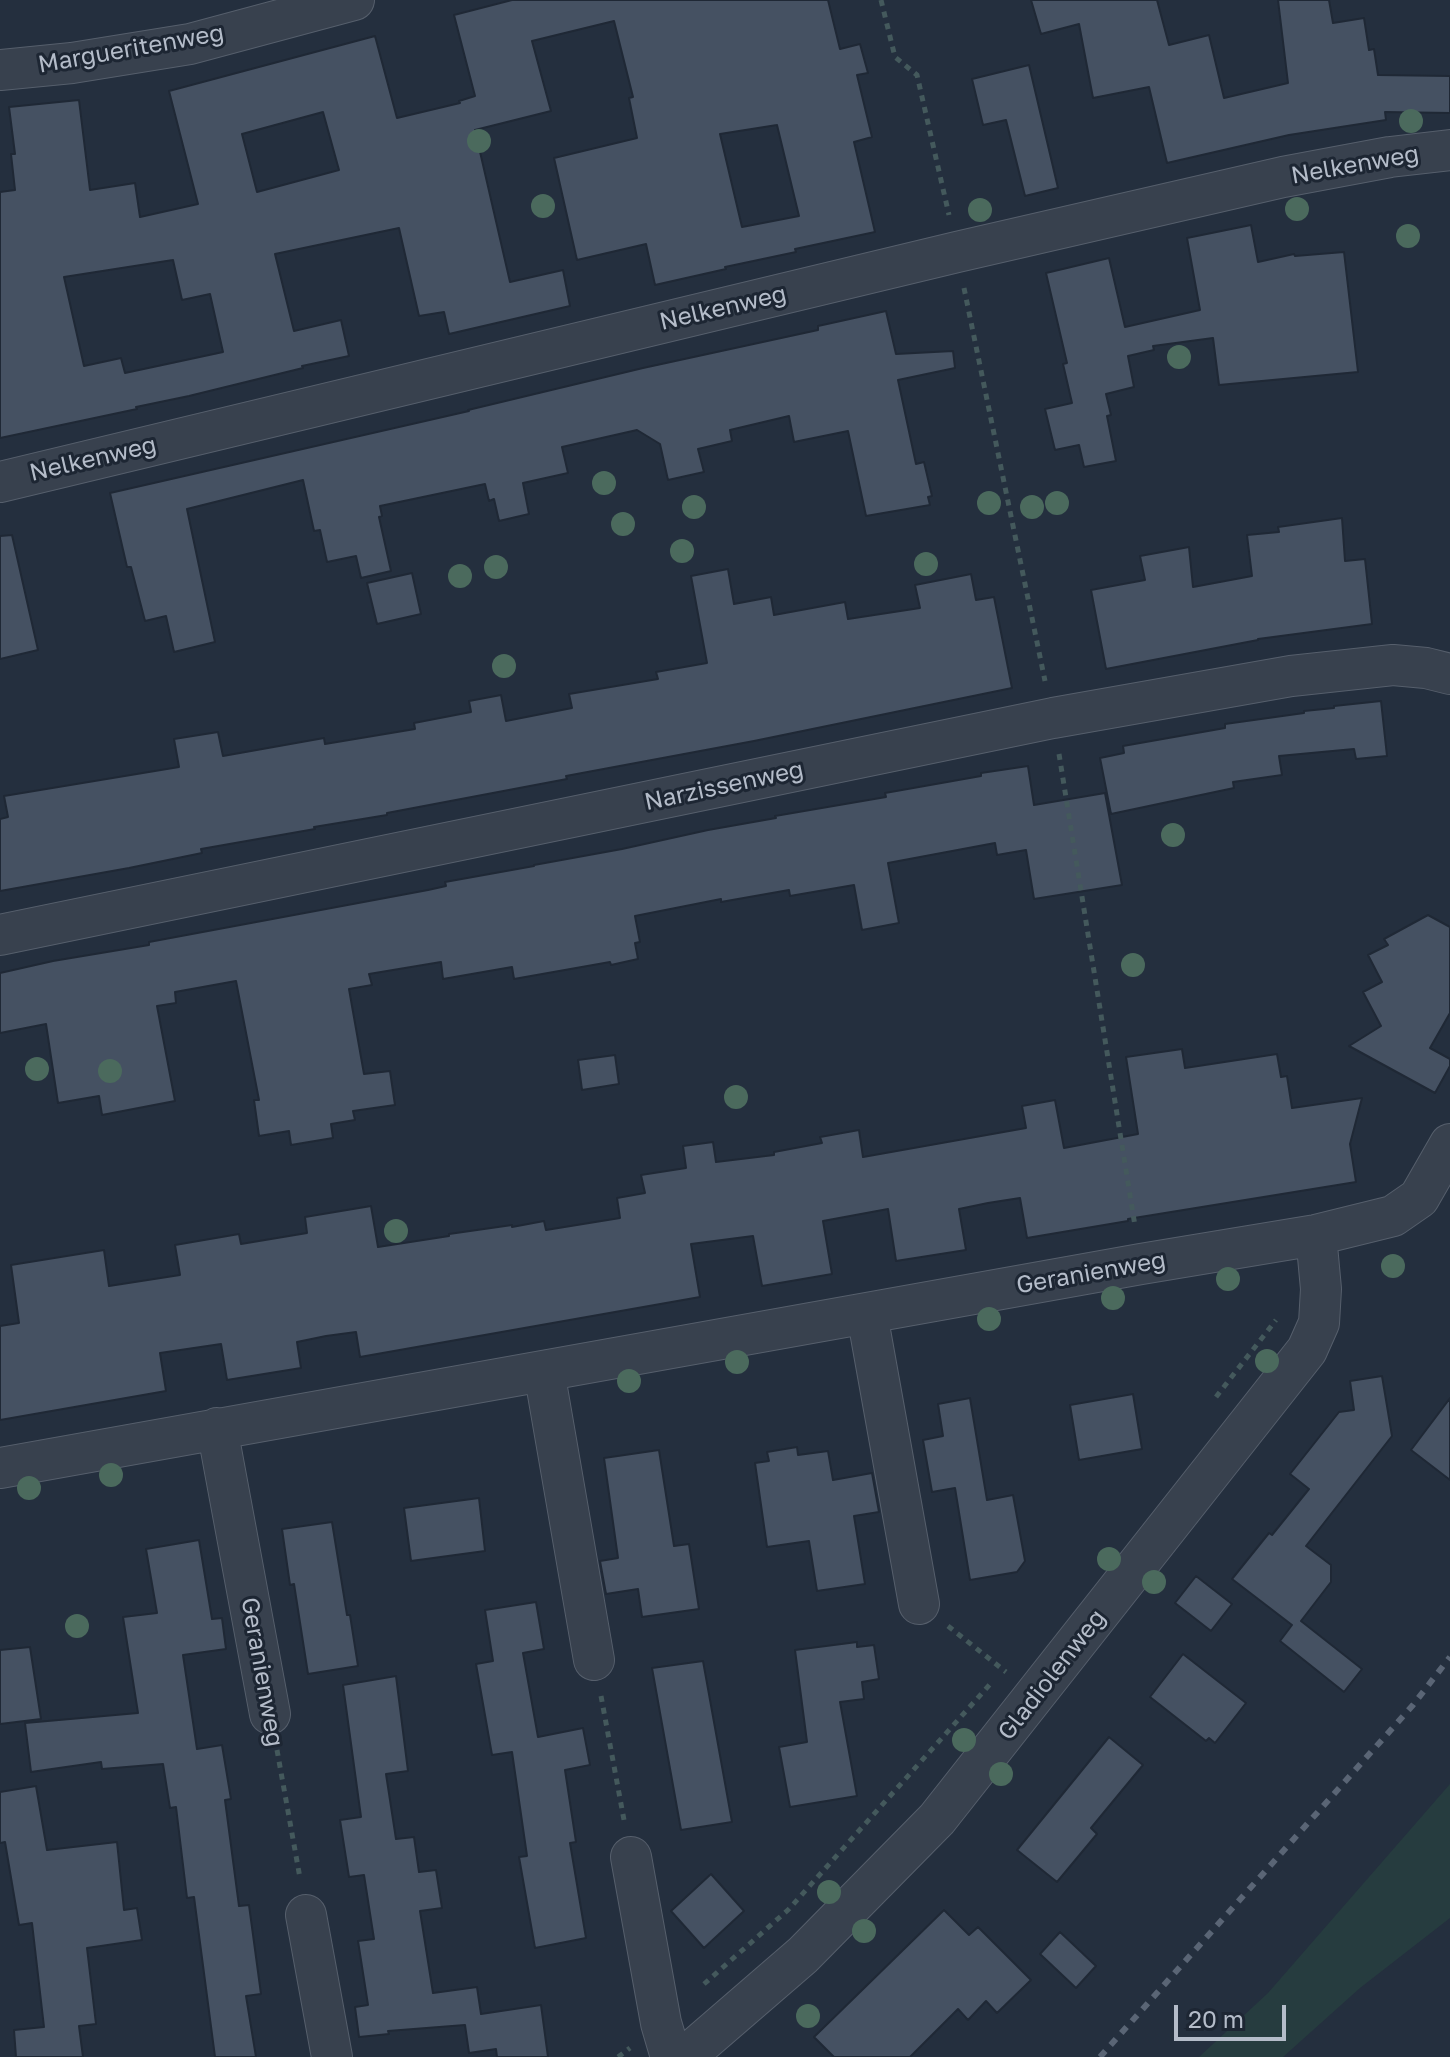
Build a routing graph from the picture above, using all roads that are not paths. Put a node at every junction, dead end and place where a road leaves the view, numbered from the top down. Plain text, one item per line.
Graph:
1 (354, 0) edge
2 (0, 70) edge
3 (1450, 150) edge
4 (0, 482) edge
5 (1450, 674) edge
6 (0, 935) edge
7 (1450, 1144) edge
8 (1316, 1235) junction
9 (867, 1314) junction
10 (544, 1371) junction
11 (217, 1428) junction
12 (0, 1468) edge
13 (919, 1604) road end
14 (594, 1660) road end
15 (270, 1714) road end
16 (631, 1857) road end
17 (306, 1915) road end
18 (666, 2040) edge
19 (332, 2057) edge
20 (685, 2057) edge

1 - 2 street, Margueritenweg
3 - 4 street, Nelkenweg
5 - 6 street, Narzissenweg
7 - 8 street, Geranienweg
8 - 9 street, Geranienweg
8 - 20 street, Gladiolenweg
9 - 10 street, Geranienweg
9 - 13 street
10 - 11 street, Geranienweg
10 - 14 street
11 - 12 street, Geranienweg
11 - 15 street, Geranienweg
16 - 18 street
17 - 19 street

